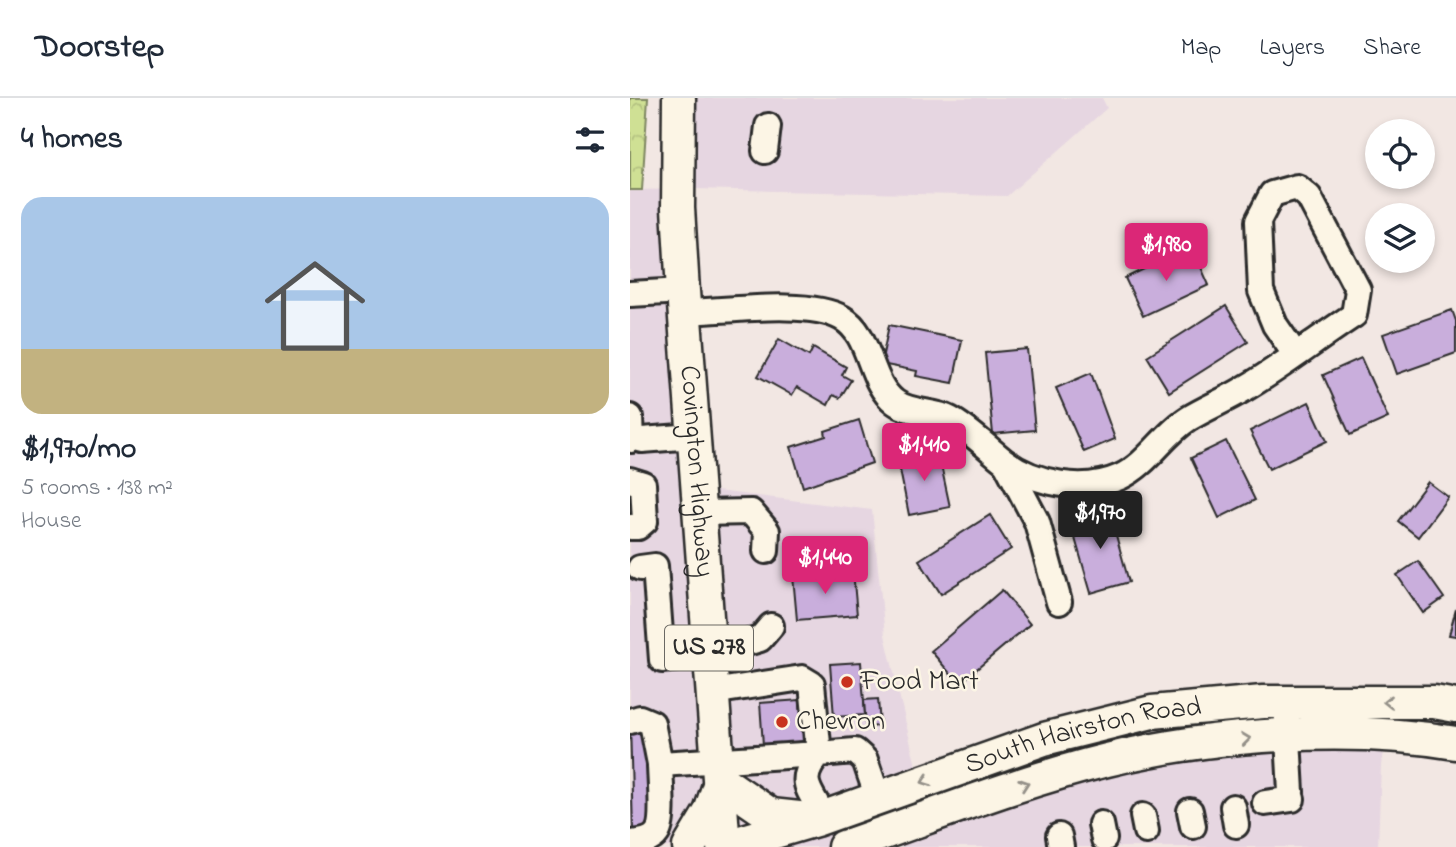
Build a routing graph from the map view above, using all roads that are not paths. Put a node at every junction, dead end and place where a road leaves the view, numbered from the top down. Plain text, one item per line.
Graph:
1 (679, 98) edge
2 (768, 126) dead end
3 (765, 151) dead end
4 (630, 294) edge
5 (684, 301) junction
6 (1296, 354) junction
7 (634, 432) edge
8 (694, 436) junction
9 (1006, 463) junction
10 (630, 480) edge
11 (699, 513) junction
12 (630, 527) edge
13 (766, 551) dead end
14 (640, 568) dead end
15 (1059, 603) dead end
16 (771, 626) dead end
17 (709, 654) junction
18 (712, 692) junction
19 (1286, 702) junction
20 (1456, 706) edge
21 (630, 721) edge
22 (1287, 735) junction
23 (1456, 743) edge
24 (819, 754) junction
25 (660, 764) junction
26 (719, 771) junction
27 (878, 798) junction
28 (1265, 803) dead end
29 (820, 818) junction
30 (901, 837) edge
31 (630, 843) edge
32 (856, 845) edge
33 (689, 847) edge
34 (724, 847) edge

1 - 5 main road, Covington Highway / US 278
2 - 3 street
4 - 5 street
5 - 8 main road, Covington Highway / US 278
5 - 9 street
6 - 6 street
6 - 9 street
7 - 8 street
8 - 11 main road, Covington Highway / US 278
9 - 15 street
10 - 12 street
11 - 13 street
11 - 17 main road, Covington Highway / US 278
14 - 17 street
16 - 17 street
17 - 18 main road, Covington Highway / US 278
18 - 24 street
18 - 26 main road, Covington Highway / US 278
20 -> 19 main road, South Hairston Road
19 - 22 street
19 -> 27 main road, South Hairston Road
21 - 25 street
22 - 23 main road, South Hairston Road
22 - 28 street
30 -> 22 main road, South Hairston Road
24 - 26 street
24 - 27 street
24 - 29 street
25 - 26 street
25 - 31 street
26 - 29 main road
26 - 33 main road
26 - 34 main road, Covington Highway / US 278
27 - 29 main road, South Hairston Road
29 - 34 main road, South Hairston Road
30 - 32 main road, South Hairston Road

